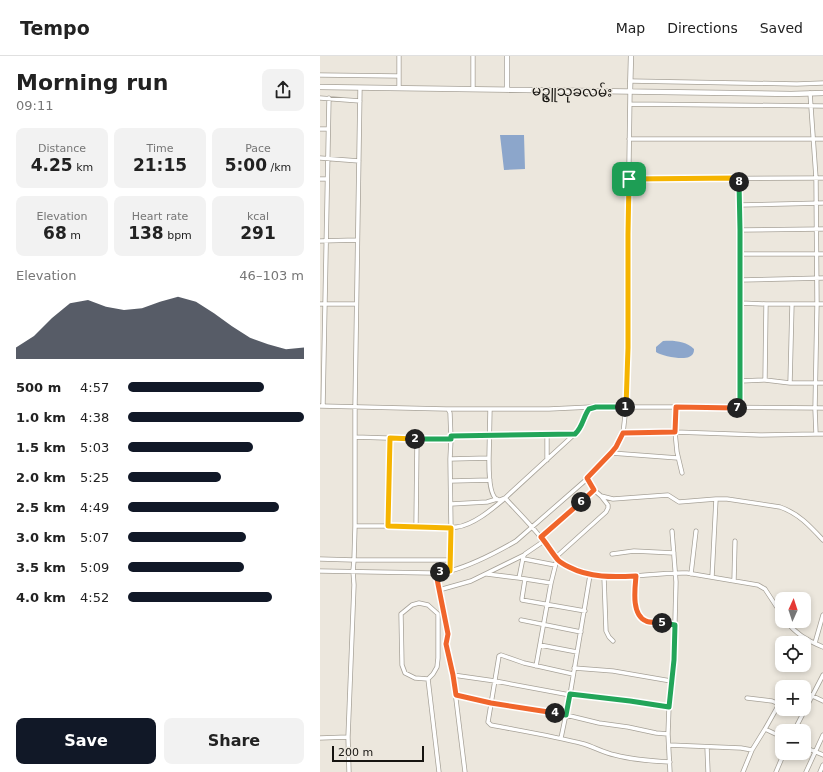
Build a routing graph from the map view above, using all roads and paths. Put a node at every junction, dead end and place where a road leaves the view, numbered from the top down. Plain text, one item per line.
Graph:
1 (399, 56) edge
2 (473, 56) edge
3 (507, 56) edge
4 (631, 56) edge
5 (320, 76) edge
6 (399, 76) junction
7 (630, 81) junction
8 (823, 83) edge
9 (320, 87) edge
10 (360, 88) junction
11 (399, 88) junction
12 (473, 90) junction
13 (507, 90) junction
14 (630, 92) junction
15 (823, 93) edge
16 (810, 94) junction
17 (320, 98) edge
18 (329, 98) junction
19 (360, 101) junction
20 (630, 104) junction
21 (811, 106) junction
22 (823, 106) edge
23 (320, 129) edge
24 (328, 129) junction
25 (629, 139) junction
26 (814, 139) junction
27 (823, 139) edge
28 (320, 158) edge
29 (327, 158) junction
30 (359, 160) junction
31 (738, 178) junction
32 (816, 178) junction
33 (823, 178) edge
34 (320, 179) edge
35 (327, 179) junction
36 (629, 179) junction
37 (816, 203) junction
38 (823, 203) edge
39 (740, 205) junction
40 (320, 211) edge
41 (326, 211) junction
42 (816, 229) junction
43 (823, 229) edge
44 (740, 230) junction
45 (357, 240) junction
46 (320, 241) edge
47 (326, 241) junction
48 (740, 254) junction
49 (816, 254) junction
50 (823, 254) edge
51 (320, 274) edge
52 (325, 274) junction
53 (817, 278) junction
54 (823, 278) edge
55 (740, 280) junction
56 (740, 303) junction
57 (322, 304) edge
58 (356, 304) junction
59 (766, 304) junction
60 (792, 304) junction
61 (817, 304) junction
62 (823, 304) edge
63 (322, 343) edge
64 (322, 373) edge
65 (765, 380) junction
66 (740, 381) junction
67 (816, 383) junction
68 (823, 383) edge
69 (790, 384) junction
70 (322, 406) edge
71 (355, 406) junction
72 (592, 407) junction
73 (626, 407) junction
74 (676, 407) junction
75 (740, 408) junction
76 (823, 408) edge
77 (446, 409) junction
78 (490, 409) junction
79 (815, 409) junction
80 (675, 432) junction
81 (623, 433) junction
82 (547, 434) junction
83 (575, 434) junction
84 (816, 434) junction
85 (823, 434) edge
86 (489, 436) junction
87 (355, 438) junction
88 (390, 438) junction
89 (451, 438) junction
90 (417, 439) junction
91 (611, 453) junction
92 (489, 458) junction
93 (678, 458) junction
94 (450, 459) junction
95 (547, 460) junction
96 (682, 474) dead end
97 (587, 478) junction
98 (490, 480) junction
99 (451, 481) junction
100 (594, 490) junction
101 (601, 496) junction
102 (505, 498) junction
103 (497, 499) junction
104 (716, 499) junction
105 (451, 504) junction
106 (355, 526) junction
107 (388, 526) junction
108 (416, 526) junction
109 (532, 527) junction
110 (451, 528) junction
111 (696, 531) dead end
112 (672, 532) dead end
113 (541, 537) junction
114 (823, 540) edge
115 (544, 541) junction
116 (735, 541) dead end
117 (674, 553) junction
118 (612, 554) dead end
119 (524, 556) junction
120 (556, 558) junction
121 (320, 559) edge
122 (354, 560) junction
123 (450, 560) junction
124 (555, 565) junction
125 (320, 571) edge
126 (450, 571) junction
127 (353, 572) junction
128 (436, 573) junction
129 (676, 573) junction
130 (487, 574) junction
131 (691, 574) junction
132 (590, 575) junction
133 (636, 576) junction
134 (604, 577) junction
135 (712, 577) junction
136 (519, 578) junction
137 (525, 579) junction
138 (734, 581) junction
139 (552, 583) junction
140 (439, 590) junction
141 (775, 604) edge
142 (547, 605) junction
143 (585, 611) junction
144 (823, 615) edge
145 (521, 620) dead end
146 (544, 625) junction
147 (675, 625) junction
148 (792, 628) edge
149 (581, 632) junction
150 (613, 641) dead end
151 (815, 643) junction
152 (540, 645) junction
153 (823, 647) edge
154 (577, 652) junction
155 (536, 666) junction
156 (574, 668) junction
157 (573, 674) junction
158 (453, 675) junction
159 (823, 675) edge
160 (428, 679) junction
161 (495, 681) junction
162 (672, 681) junction
163 (570, 694) junction
164 (456, 695) junction
165 (813, 696) junction
166 (747, 698) dead end
167 (823, 701) edge
168 (775, 702) edge
169 (491, 703) junction
170 (669, 707) junction
171 (775, 711) edge
172 (566, 715) junction
173 (798, 724) edge
174 (764, 729) junction
175 (668, 734) junction
176 (775, 734) edge
177 (823, 735) edge
178 (348, 737) junction
179 (320, 738) edge
180 (561, 738) junction
181 (669, 745) junction
182 (707, 747) junction
183 (752, 750) junction
184 (811, 750) edge
185 (815, 751) junction
186 (823, 755) edge
187 (781, 760) edge
188 (670, 762) junction
189 (823, 765) edge
190 (349, 772) edge
191 (439, 772) edge
192 (465, 772) edge
193 (670, 772) edge
194 (708, 772) edge
195 (744, 772) edge
196 (776, 772) edge
197 (806, 772) edge
198 (820, 772) edge

1 - 6 street
2 - 12 street
3 - 13 street
4 - 7 street
5 - 6 street
6 - 11 street
7 - 8 street
7 - 14 street
9 - 10 street, မဥ္ဇူသုခလမ်း
10 - 11 street, မဥ္ဇူသုခလမ်း
10 - 19 street
11 - 12 street, မဥ္ဇူသုခလမ်း
12 - 13 street, မဥ္ဇူသုခလမ်း
13 - 14 street, မဥ္ဇူသုခလမ်း
14 - 16 street, မဥ္ဇူသုခလမ်း
14 - 20 street
15 - 16 street, မဥ္ဇူသုခလမ်း
16 - 21 street
17 - 18 street
18 - 19 street
18 - 24 street
19 - 30 street
20 - 21 street
20 - 25 street
21 - 22 street
21 - 26 street
23 - 24 street
24 - 29 street
25 - 26 street
25 - 36 street
26 - 27 street
26 - 32 street
28 - 29 street
29 - 30 street
29 - 35 street
30 - 45 street
31 - 32 street
31 - 36 street
31 - 39 street
32 - 33 street
32 - 37 street
34 - 35 street
35 - 41 street
36 - 73 street
37 - 38 street
37 - 39 street
37 - 42 street
39 - 44 street
40 - 41 street
41 - 47 street
42 - 43 street
42 - 44 street
42 - 49 street
44 - 48 street
45 - 47 street
45 - 58 street
46 - 47 street
47 - 52 street
48 - 49 street
48 - 55 street
49 - 50 street
49 - 53 street
51 - 52 street
52 - 57 street
53 - 54 street
53 - 55 street
53 - 61 street
55 - 56 street
56 - 59 street
56 - 66 street
57 - 58 street
57 - 63 street
58 - 71 street
59 - 60 street
59 - 65 street
60 - 61 street
60 - 69 street
61 - 62 street
61 - 67 street
63 - 64 street
64 - 70 street
65 - 66 street
65 - 69 street
66 - 75 street
67 - 68 street
67 - 69 street
67 - 79 street
70 - 71 street
71 - 77 street
71 - 87 street
72 - 73 street
72 - 78 street
72 - 83 street
73 - 74 street
73 - 81 street
74 - 75 street
74 - 80 street
75 - 79 street
76 - 79 street
77 - 78 street
77 - 89 street
78 - 86 street
79 - 84 street
80 - 81 street
80 - 84 street
80 - 93 street
81 - 91 street
82 - 83 street
82 - 86 street
82 - 95 street
83 - 95 street
84 - 85 street
86 - 89 street
86 - 92 street
87 - 88 street
87 - 106 street
88 - 90 street
88 - 107 street
89 - 90 street
89 - 94 street
90 - 108 street
91 - 93 street
91 - 97 street
92 - 94 street
92 - 98 street
93 - 96 street
94 - 99 street
95 - 102 street
97 - 100 street
97 - 109 street
98 - 99 street
98 - 103 street
99 - 105 street
100 - 101 street
100 - 113 street
101 - 104 street
101 - 120 street
102 - 103 street
102 - 109 street
102 - 110 street
103 - 105 street
104 - 114 street
104 - 135 street
105 - 110 street
106 - 107 street
106 - 122 street
107 - 108 street
108 - 110 street
109 - 113 street
109 - 126 street
110 - 123 street
111 - 131 street
112 - 117 street
113 - 115 street
115 - 119 street
115 - 120 street
116 - 138 street
117 - 118 street
117 - 129 street
119 - 124 street
119 - 130 street
119 - 136 street
120 - 124 street
120 - 132 street
121 - 122 street
122 - 123 street
122 - 127 street
123 - 126 street
124 - 139 street
125 - 127 street
126 - 128 street
127 - 128 street
127 - 178 street
128 - 140 street
129 - 131 street
129 - 133 street
129 - 147 street
130 - 136 street
130 - 140 street
131 - 135 street
132 - 134 street
132 - 143 street
133 - 134 street
133 - 147 street
134 - 150 street
135 - 138 street
136 - 137 street
137 - 139 street
137 - 142 street
138 - 141 street
139 - 142 street
140 - 158 street
142 - 143 street
142 - 146 street
143 - 149 street
144 - 151 street
145 - 146 street
146 - 149 street
146 - 152 street
147 - 162 street
148 - 151 street
149 - 154 street
151 - 153 street
152 - 154 street
152 - 155 street
154 - 156 street
155 - 157 street
155 - 161 street
156 - 157 street
156 - 162 street
157 - 163 street
158 - 161 street
158 - 164 street
159 - 165 street
160 - 160 street
160 - 191 street
161 - 163 street
161 - 169 street
162 - 170 street
163 - 170 street
163 - 172 street
164 - 169 street
164 - 192 street
165 - 167 street
165 - 173 street
166 - 168 street
169 - 172 street
169 - 180 street
170 - 175 street
171 - 174 street
172 - 175 street
172 - 180 street
174 - 176 street
174 - 183 street
175 - 181 street
177 - 185 street
178 - 179 street
178 - 190 street
180 - 188 street
181 - 182 street
181 - 188 street
182 - 183 street
182 - 194 street
183 - 195 street
184 - 185 street
185 - 186 street
185 - 197 street
187 - 196 street
188 - 193 street
189 - 198 street

